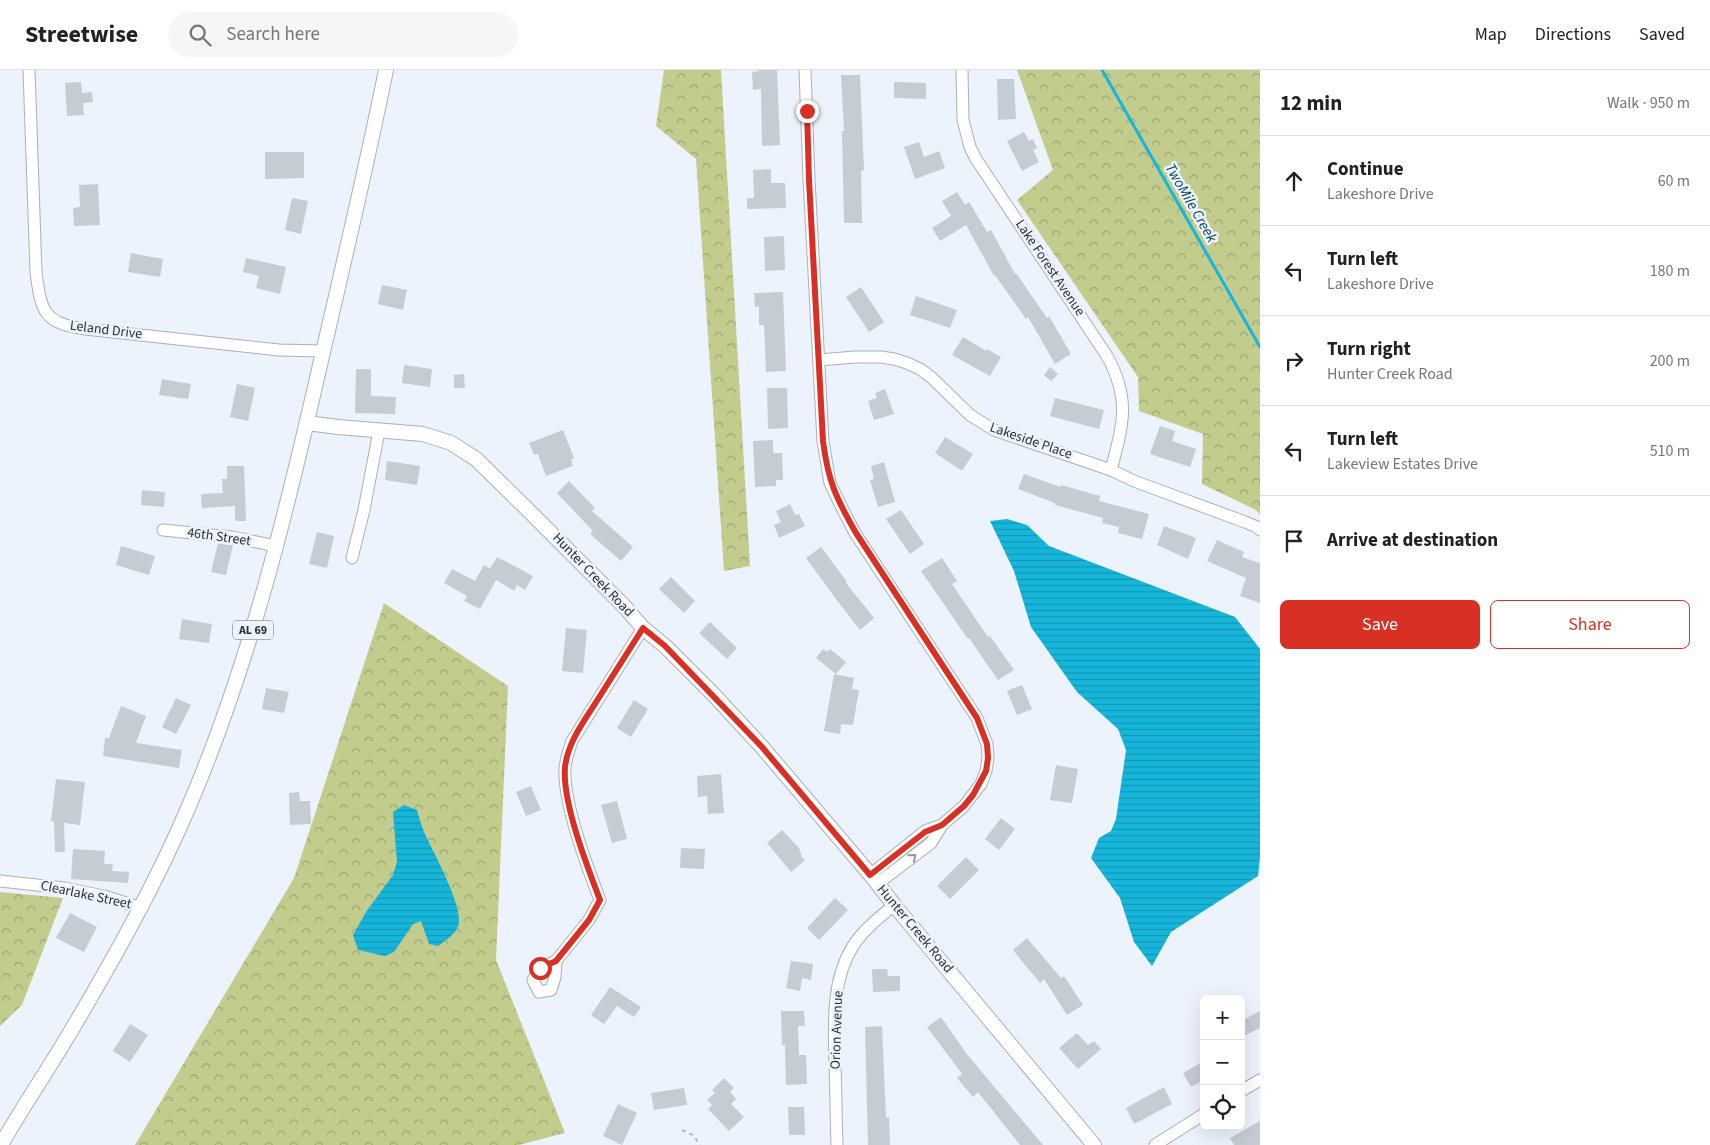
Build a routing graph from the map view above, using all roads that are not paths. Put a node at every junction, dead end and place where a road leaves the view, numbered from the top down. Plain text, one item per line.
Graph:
1 (29, 70) edge
2 (386, 70) edge
3 (805, 70) edge
4 (962, 70) edge
5 (323, 351) junction
6 (820, 360) junction
7 (308, 423) junction
8 (379, 431) junction
9 (1111, 470) junction
10 (163, 530) dead end
11 (1260, 530) edge
12 (276, 546) junction
13 (352, 558) dead end
14 (643, 628) junction
15 (874, 879) junction
16 (0, 881) edge
17 (894, 905) junction
18 (142, 908) junction
19 (556, 961) dead end
20 (1260, 1080) edge
21 (1245, 1089) edge
22 (1200, 1117) edge
23 (1, 1145) edge
24 (836, 1145) edge
25 (1094, 1145) edge
26 (1155, 1145) edge

1 - 5 street, Leland Drive
2 - 5 main road, AL 69
3 - 6 street
4 - 9 street, Lake Forest Avenue
5 - 7 main road, AL 69
6 - 9 street, Lakeside Place
6 - 15 street
7 - 8 main road, Hunter Creek Road
7 - 12 main road, AL 69
8 - 13 street
8 - 14 main road, Hunter Creek Road
9 - 11 street, Lakeside Place
10 - 12 street, 46th Street
12 - 18 main road, AL 69
14 - 15 main road, Hunter Creek Road
14 - 19 street
15 - 17 main road, Hunter Creek Road
16 - 18 street, Clearlake Street
17 - 24 street, Orion Avenue
17 - 25 main road, Hunter Creek Road
18 - 23 main road, AL 69
20 - 21 street
22 - 26 street

